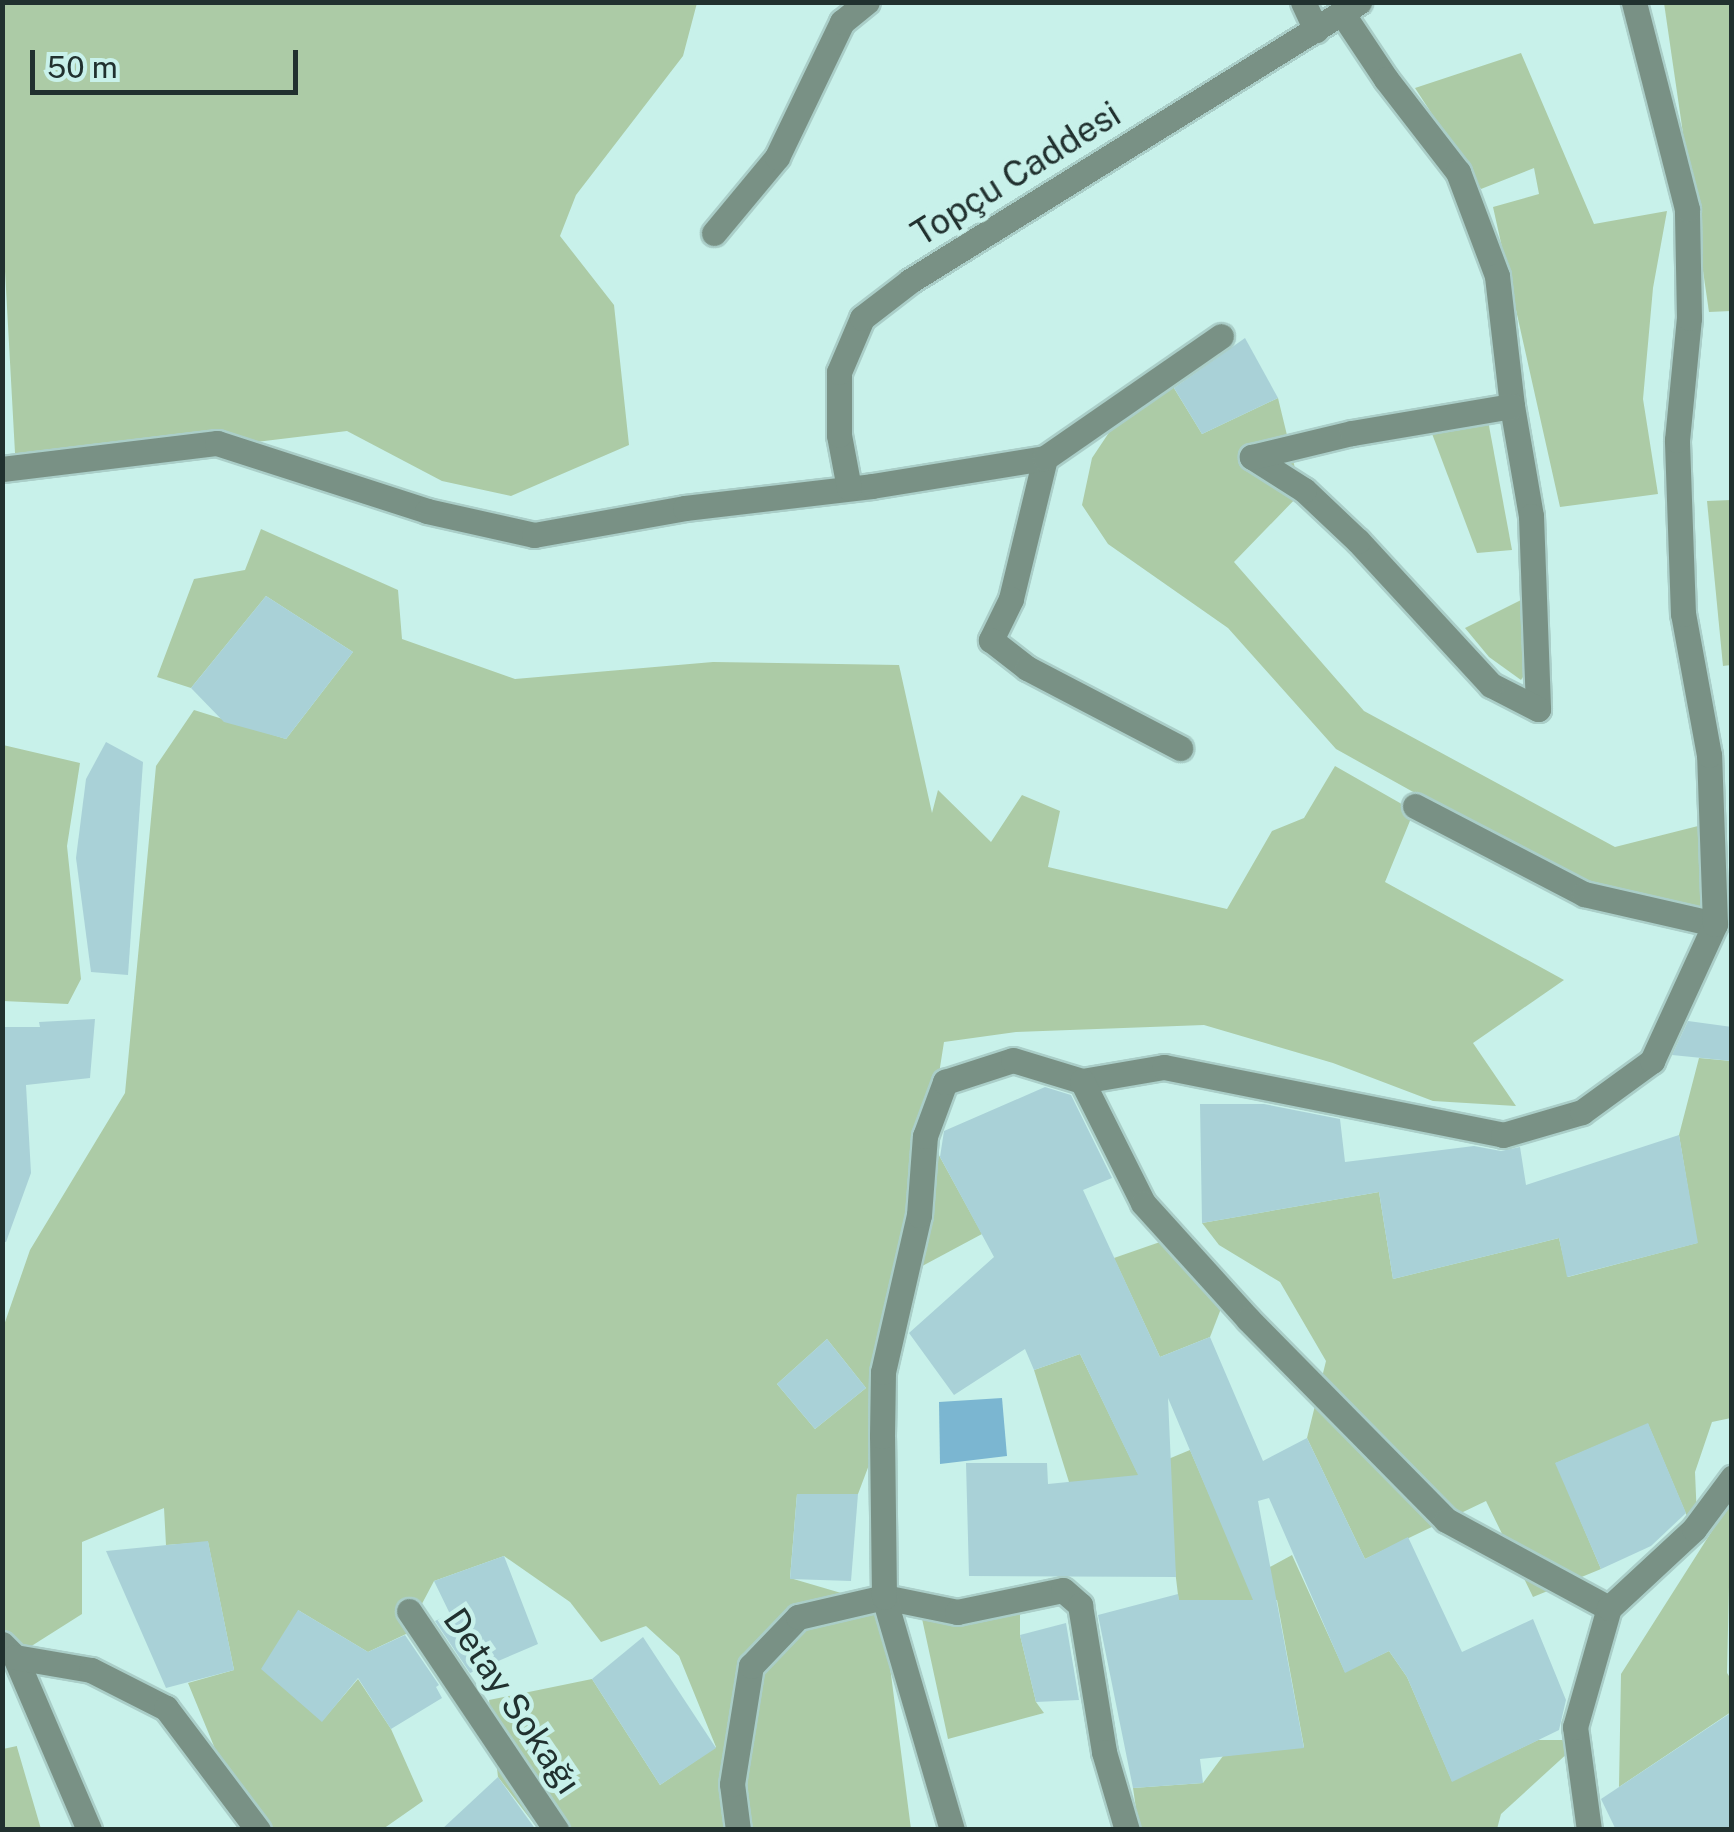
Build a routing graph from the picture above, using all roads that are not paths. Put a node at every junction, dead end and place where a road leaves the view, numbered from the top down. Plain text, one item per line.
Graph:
1 (867, 2) edge
2 (1302, 2) edge
3 (1634, 2) edge
4 (1350, 8) edge
5 (1316, 30) junction
6 (714, 233) dead end
7 (1221, 336) dead end
8 (1512, 406) junction
9 (1045, 458) junction
10 (2, 469) edge
11 (849, 488) junction
12 (1180, 748) dead end
13 (1414, 806) dead end
14 (1715, 924) junction
15 (1082, 1081) junction
16 (1732, 1478) edge
17 (884, 1596) junction
18 (1610, 1608) junction
19 (408, 1611) dead end
20 (9, 1650) edge
21 (730, 1829) edge
22 (89, 1830) edge
23 (258, 1830) edge
24 (556, 1830) edge
25 (952, 1830) edge
26 (1127, 1830) edge
27 (1589, 1830) edge

1 - 6 street
2 - 5 street
3 - 14 street
4 - 5 street, Topçu Caddesi
4 - 8 street
5 - 11 street, Topçu Caddesi
7 - 9 street
8 - 8 street
9 - 11 street
9 - 12 street
10 - 11 street
13 - 14 street
14 - 15 street
15 - 17 street
15 - 18 street
16 - 18 street
17 - 21 street
17 - 25 street
17 - 26 street
18 - 27 street
19 - 24 street, Detay Sokağı
20 - 22 street
20 - 23 street

